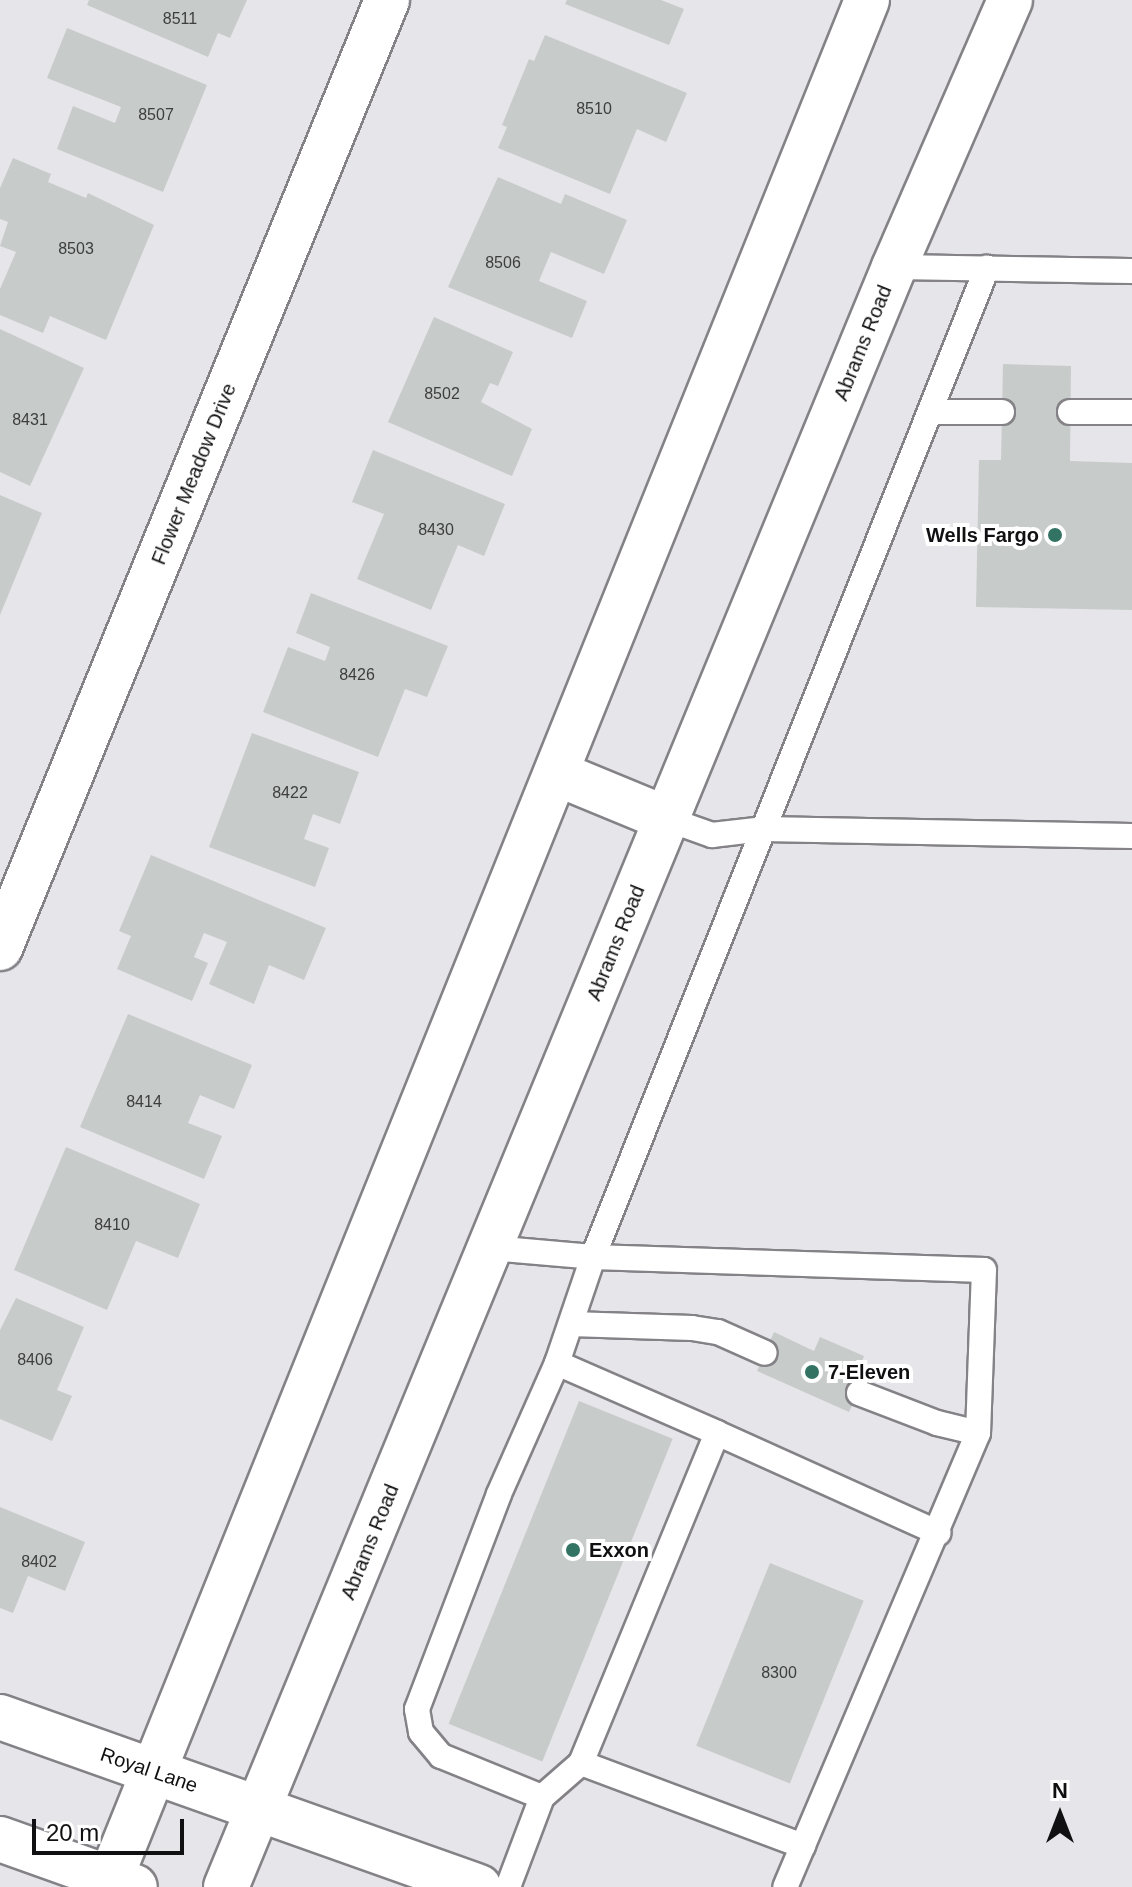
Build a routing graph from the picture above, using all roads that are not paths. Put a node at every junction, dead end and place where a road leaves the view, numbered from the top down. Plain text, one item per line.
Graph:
1 (387, 0) edge
2 (867, 0) edge
3 (1010, 0) edge
4 (894, 267) junction
5 (987, 268) junction
6 (1132, 271) edge
7 (930, 412) junction
8 (1002, 412) dead end
9 (1070, 412) dead end
10 (1132, 412) edge
11 (558, 774) junction
12 (667, 819) junction
13 (763, 829) junction
14 (1132, 836) edge
15 (0, 948) edge
16 (491, 1248) junction
17 (593, 1257) junction
18 (571, 1324) junction
19 (765, 1353) dead end
20 (557, 1363) junction
21 (859, 1393) dead end
22 (717, 1433) junction
23 (978, 1433) junction
24 (938, 1533) junction
25 (0, 1717) edge
26 (581, 1763) junction
27 (153, 1771) junction
28 (542, 1797) junction
29 (259, 1808) junction
30 (0, 1839) edge
31 (803, 1846) junction
32 (118, 1884) edge
33 (226, 1887) edge
34 (479, 1887) edge
35 (508, 1887) edge
36 (785, 1887) edge

1 - 15 main road, Flower Meadow Drive
2 - 11 main road
3 - 4 main road, Abrams Road
4 - 5 lane
4 - 12 main road, Abrams Road
5 - 6 lane
5 - 7 lane
7 - 8 lane
7 - 13 lane
9 - 10 lane
11 - 12 main road
11 - 27 main road
12 - 13 lane
12 - 16 main road, Abrams Road
13 - 14 lane
13 - 17 lane
16 - 17 lane
16 - 29 main road, Abrams Road
17 - 18 lane
17 - 23 lane
18 - 19 lane
18 - 20 lane
20 - 22 lane
20 - 28 lane
21 - 23 lane
22 - 24 lane
22 - 26 lane
23 - 24 lane
24 - 31 lane
25 - 27 main road, Royal Lane
26 - 28 lane
26 - 31 lane
27 - 29 main road, Royal Lane
27 - 32 main road
28 - 35 lane
29 - 33 main road, Abrams Road
29 - 34 main road, Royal Lane
30 - 32 main road
31 - 36 lane

